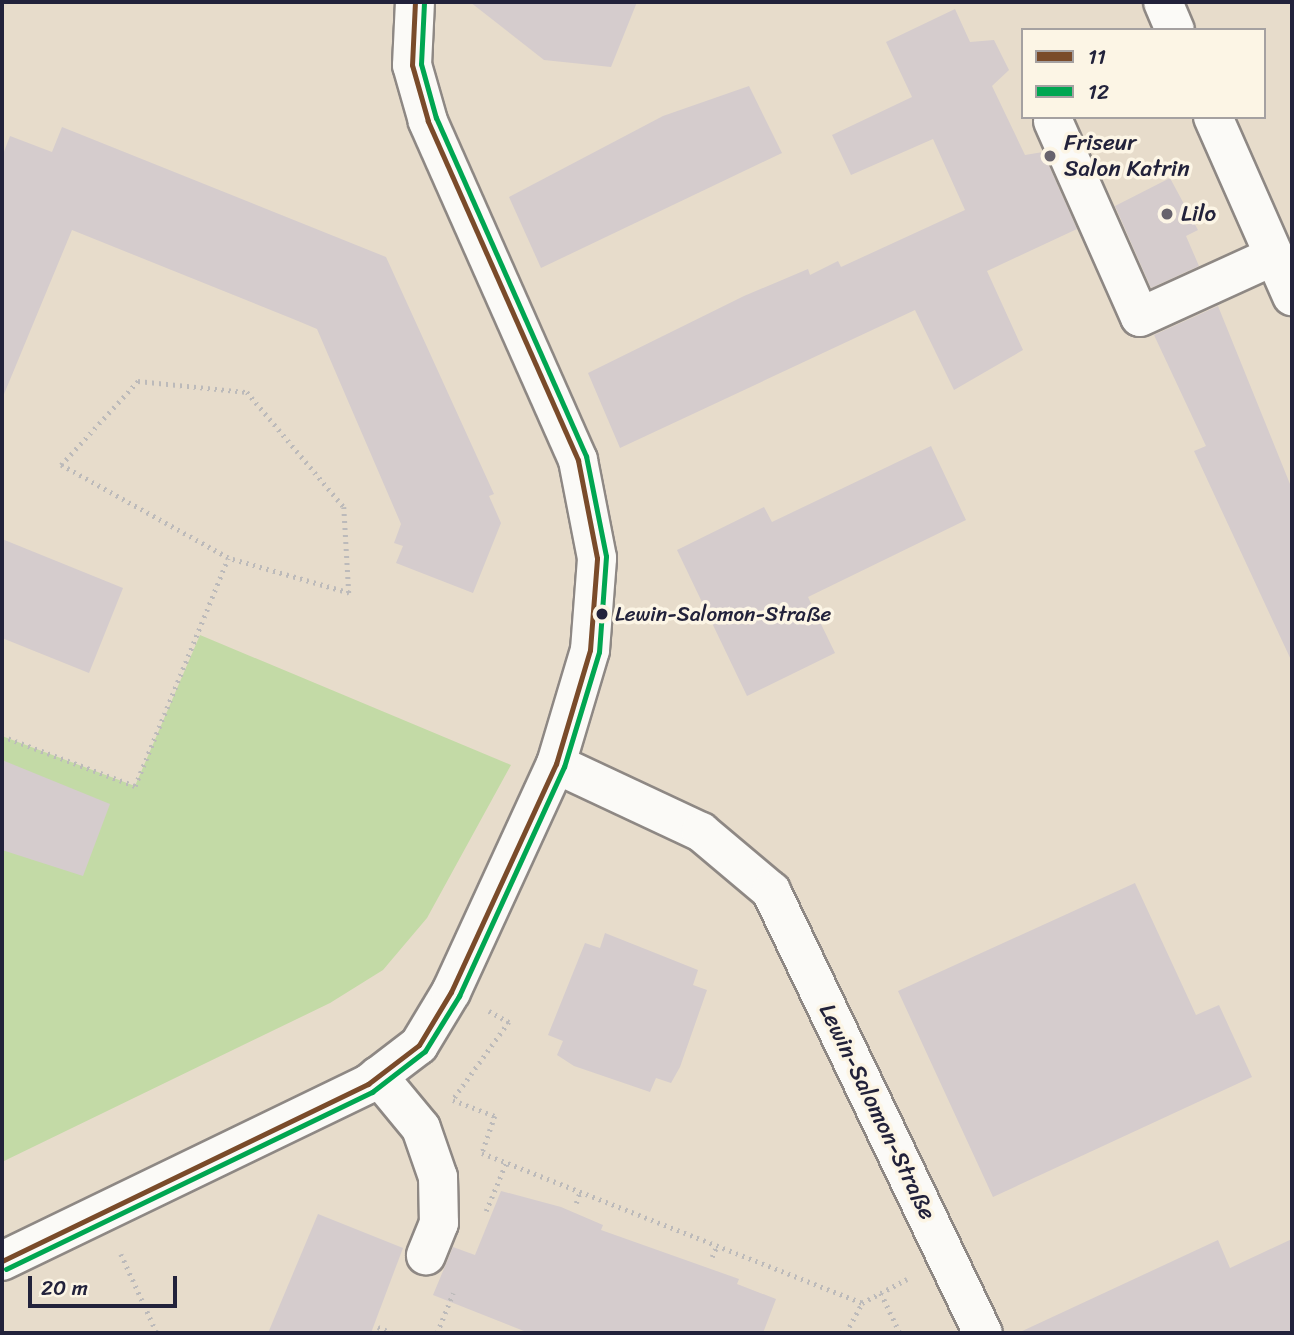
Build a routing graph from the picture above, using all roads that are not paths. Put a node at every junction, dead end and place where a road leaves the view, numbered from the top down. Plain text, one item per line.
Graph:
1 (415, 2) edge
2 (1163, 2) edge
3 (1174, 28) edge
4 (1214, 119) edge
5 (1053, 121) dead end
6 (1275, 256) junction
7 (1292, 296) edge
8 (556, 764) junction
9 (378, 1076) junction
10 (426, 1256) dead end
11 (2, 1261) edge
12 (983, 1333) edge

1 - 8 street
2 - 3 street
4 - 6 street
5 - 6 street
6 - 7 street
8 - 9 street
8 - 12 street, Lewin-Salomon-Straße
9 - 10 street
9 - 11 street

